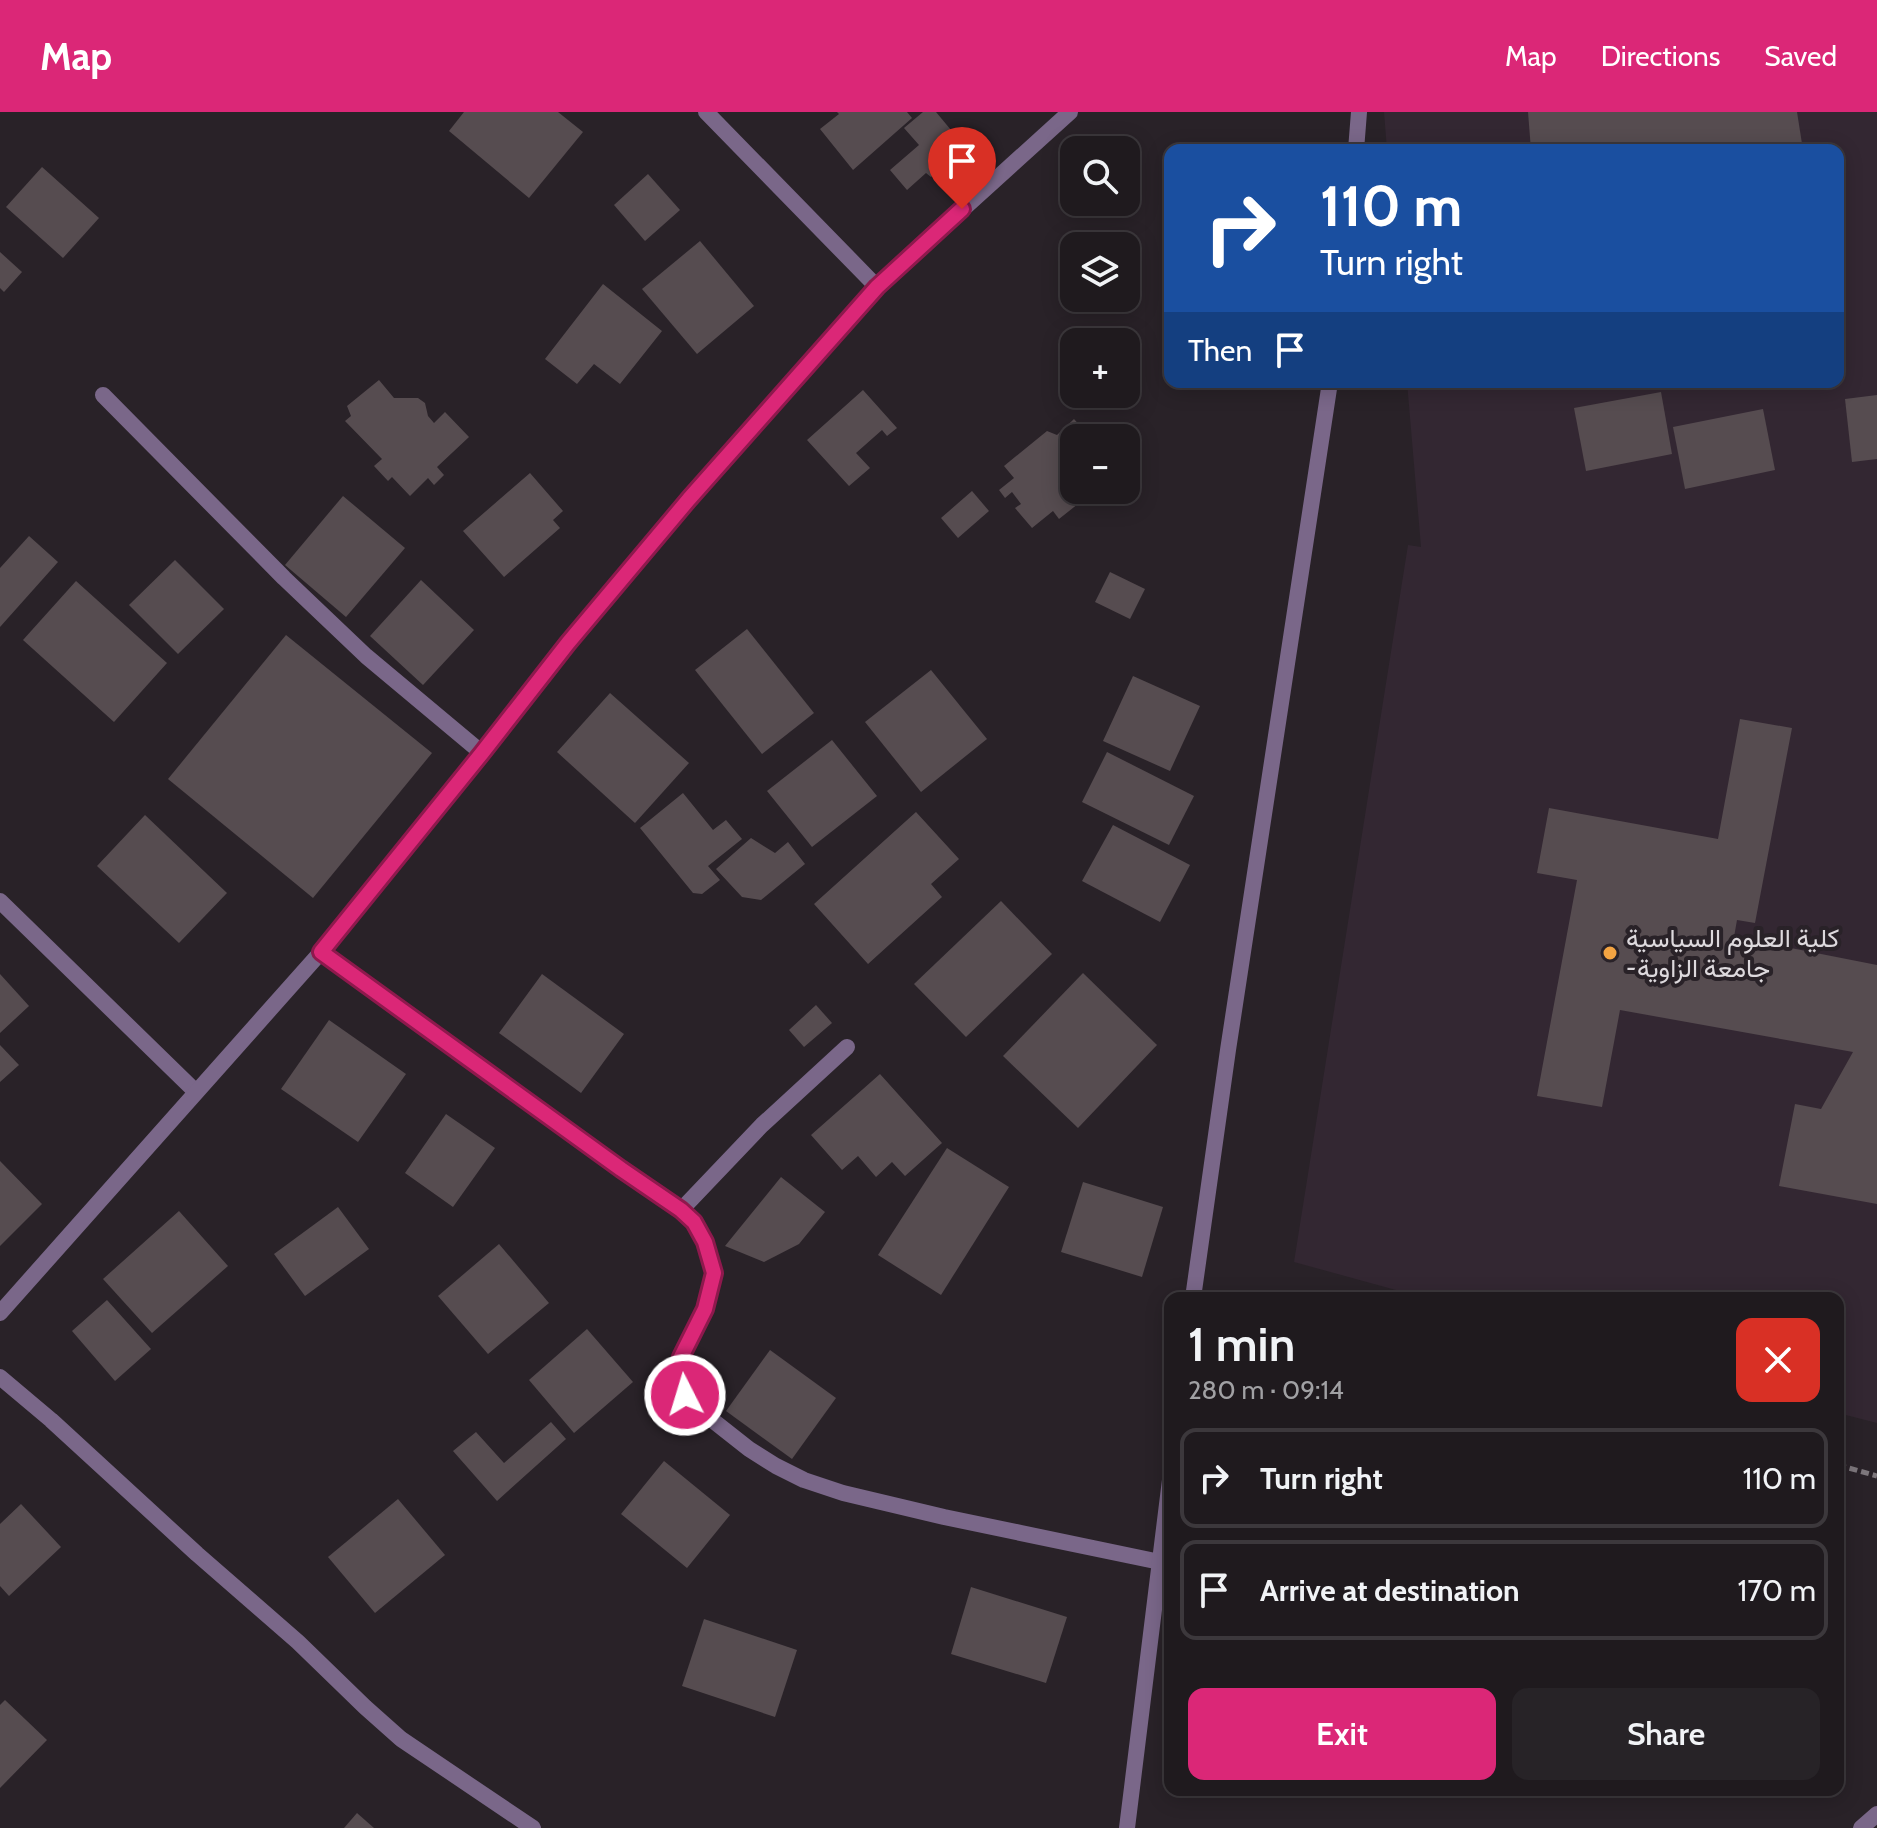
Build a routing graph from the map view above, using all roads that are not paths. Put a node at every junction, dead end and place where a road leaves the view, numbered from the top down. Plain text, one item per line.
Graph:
1 (706, 112) edge
2 (1070, 112) edge
3 (1359, 112) edge
4 (1356, 144) edge
5 (877, 287) junction
6 (1329, 388) edge
7 (103, 395) dead end
8 (482, 753) junction
9 (0, 901) edge
10 (321, 952) junction
11 (847, 1047) dead end
12 (196, 1092) junction
13 (681, 1210) junction
14 (1194, 1292) edge
15 (0, 1313) edge
16 (0, 1377) edge
17 (1164, 1529) edge
18 (1160, 1562) junction
19 (1877, 1814) edge
20 (533, 1828) edge
21 (1127, 1828) edge
22 (1861, 1828) edge

1 - 5 street
2 - 5 street
3 - 4 street
5 - 8 street
6 - 14 street
7 - 8 street
8 - 10 street
9 - 12 street
10 - 12 street
10 - 13 street
11 - 13 street
12 - 15 street
13 - 18 street
16 - 20 street
17 - 18 street
18 - 21 street
19 - 22 street

